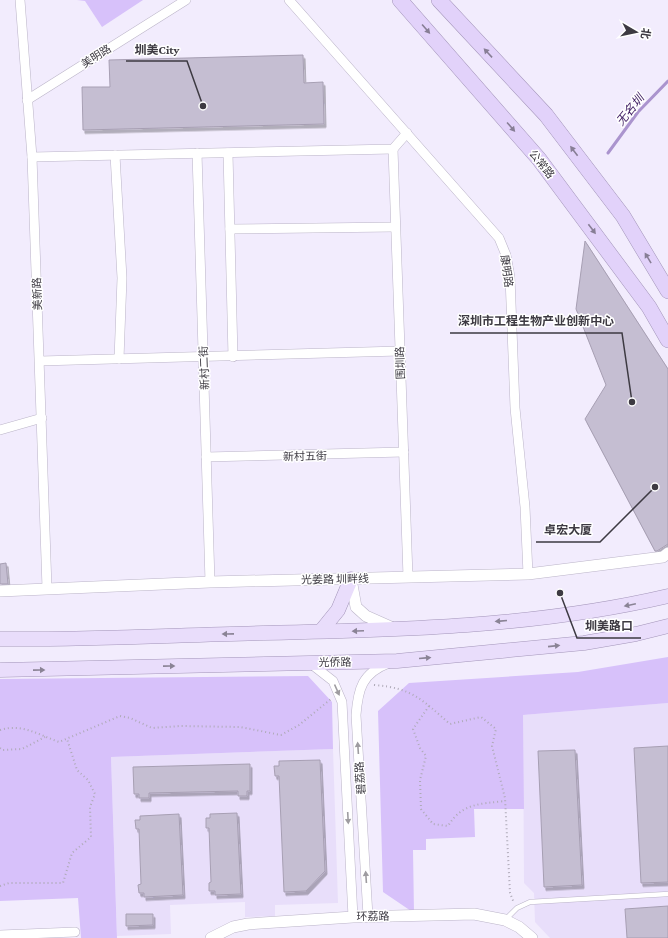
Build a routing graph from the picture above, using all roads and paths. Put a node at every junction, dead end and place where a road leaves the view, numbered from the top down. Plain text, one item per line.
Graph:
1 (20, 0) edge
2 (186, 0) edge
3 (289, 0) edge
4 (400, 0) edge
5 (439, 0) edge
6 (27, 100) junction
7 (408, 133) junction
8 (392, 149) junction
9 (197, 153) junction
10 (228, 153) junction
11 (115, 155) junction
12 (32, 157) junction
13 (395, 227) junction
14 (230, 229) junction
15 (668, 291) edge
16 (668, 340) edge
17 (400, 351) junction
18 (204, 357) junction
19 (233, 357) junction
20 (119, 359) junction
21 (40, 361) junction
22 (42, 418) junction
23 (0, 430) edge
24 (404, 452) junction
25 (206, 457) junction
26 (668, 553) edge
27 (528, 574) junction
28 (408, 577) junction
29 (351, 578) junction
30 (210, 582) junction
31 (47, 588) junction
32 (0, 591) edge
33 (668, 596) edge
34 (668, 626) edge
35 (396, 630) junction
36 (321, 632) junction
37 (0, 639) edge
38 (397, 660) junction
39 (310, 663) junction
40 (0, 670) edge
41 (370, 685) dead end
42 (338, 693) junction
43 (429, 706) junction
44 (0, 730) edge
45 (46, 737) junction
46 (67, 739) junction
47 (0, 748) edge
48 (505, 801) junction
49 (0, 886) edge
50 (668, 894) edge
51 (517, 908) junction
52 (368, 916) junction
53 (353, 917) junction
54 (505, 920) junction
55 (75, 932) dead end
56 (0, 935) edge
57 (211, 938) edge
58 (532, 938) edge

1 - 6 street, 美新路
2 - 6 street, 美明路
3 - 7 street, 康明路
4 -> 16 highway, 公常路
15 -> 5 highway
6 - 12 street, 美新路
7 - 8 street
7 - 27 street, 康明路
8 - 10 street
8 - 13 street, 围圳路
9 - 10 street
9 - 11 street
9 - 18 street, 新村二街
10 - 14 street
11 - 12 street
11 - 20 street
12 - 21 street, 美新路
13 - 14 street
13 - 17 street, 围圳路
14 - 19 street
17 - 19 street
17 - 24 street, 围圳路
18 - 19 street
18 - 20 street
18 - 25 street, 新村二街
20 - 21 street
21 - 22 street, 美新路
22 - 23 street
22 - 31 street, 美新路
24 - 25 street, 新村五街
24 - 28 street, 围圳路
25 - 30 street, 新村二街
26 - 27 street, 光姜路 圳畔线
27 - 28 street, 光姜路 圳畔线
28 - 29 street, 光姜路 圳畔线
29 - 30 street, 光姜路 圳畔线
29 - 35 street
29 - 36 main road
30 - 31 street, 光姜路 圳畔线
31 - 32 street, 光姜路 圳畔线
33 -> 35 main road
38 -> 34 main road, 光侨路
35 -> 36 main road
36 -> 37 main road
38 - 39 main road, 光侨路
52 -> 38 street, 碧荔路
40 -> 39 main road, 光侨路
39 -> 42 street, 碧荔路
41 - 43 path
42 - 46 path
42 -> 53 street, 碧荔路
43 - 48 path
43 - 48 path
44 - 45 path
45 - 46 path
45 - 47 path
46 - 49 path
48 - 51 path
50 - 51 lane
51 - 54 lane
52 - 53 street, 环荔路
52 - 54 street, 环荔路
53 - 57 street, 环荔路
54 - 58 street, 环荔路
55 - 56 street

